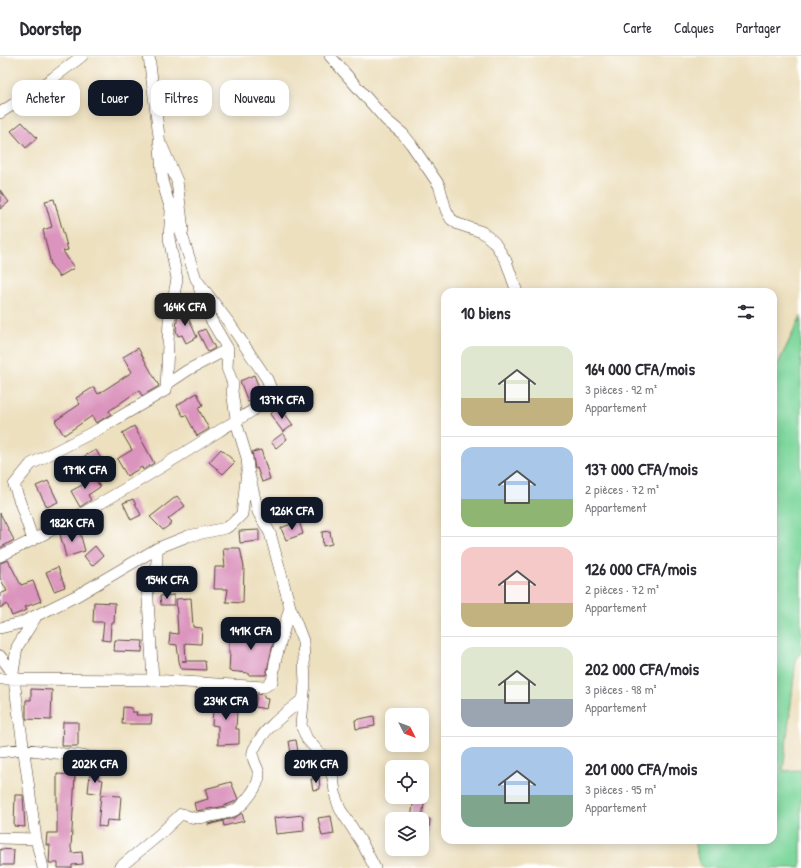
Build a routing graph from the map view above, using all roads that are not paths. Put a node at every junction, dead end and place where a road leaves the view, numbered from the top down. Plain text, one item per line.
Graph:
1 (82, 56) edge
2 (149, 56) edge
3 (330, 56) edge
4 (0, 113) edge
5 (160, 140) junction
6 (171, 210) junction
7 (185, 242) junction
8 (196, 278) junction
9 (516, 288) edge
10 (228, 349) junction
11 (166, 390) junction
12 (236, 421) junction
13 (248, 469) junction
14 (33, 540) junction
15 (157, 550) junction
16 (0, 556) edge
17 (290, 607) junction
18 (38, 614) junction
19 (0, 628) edge
20 (0, 656) edge
21 (13, 676) junction
22 (0, 679) edge
23 (153, 680) junction
24 (303, 700) junction
25 (22, 749) junction
26 (0, 752) edge
27 (98, 758) dead end
28 (0, 838) edge
29 (36, 839) junction
30 (43, 868) edge
31 (119, 868) edge
32 (375, 868) edge

1 - 4 street
2 - 5 street
3 - 9 street
5 - 6 street
5 - 7 street
6 - 7 street
6 - 11 street
7 - 8 street
8 - 10 street
8 - 12 street
10 - 11 street
10 - 12 street
11 - 14 street
12 - 13 street
12 - 14 street
13 - 15 street
13 - 17 street
14 - 16 street
15 - 18 street
15 - 23 street
17 - 23 street
17 - 24 street
18 - 19 street
18 - 21 street
20 - 21 street
21 - 22 street
21 - 23 street
21 - 25 street
24 - 31 street
24 - 32 street
25 - 26 street
25 - 27 street
25 - 29 street
28 - 29 street
29 - 30 street

